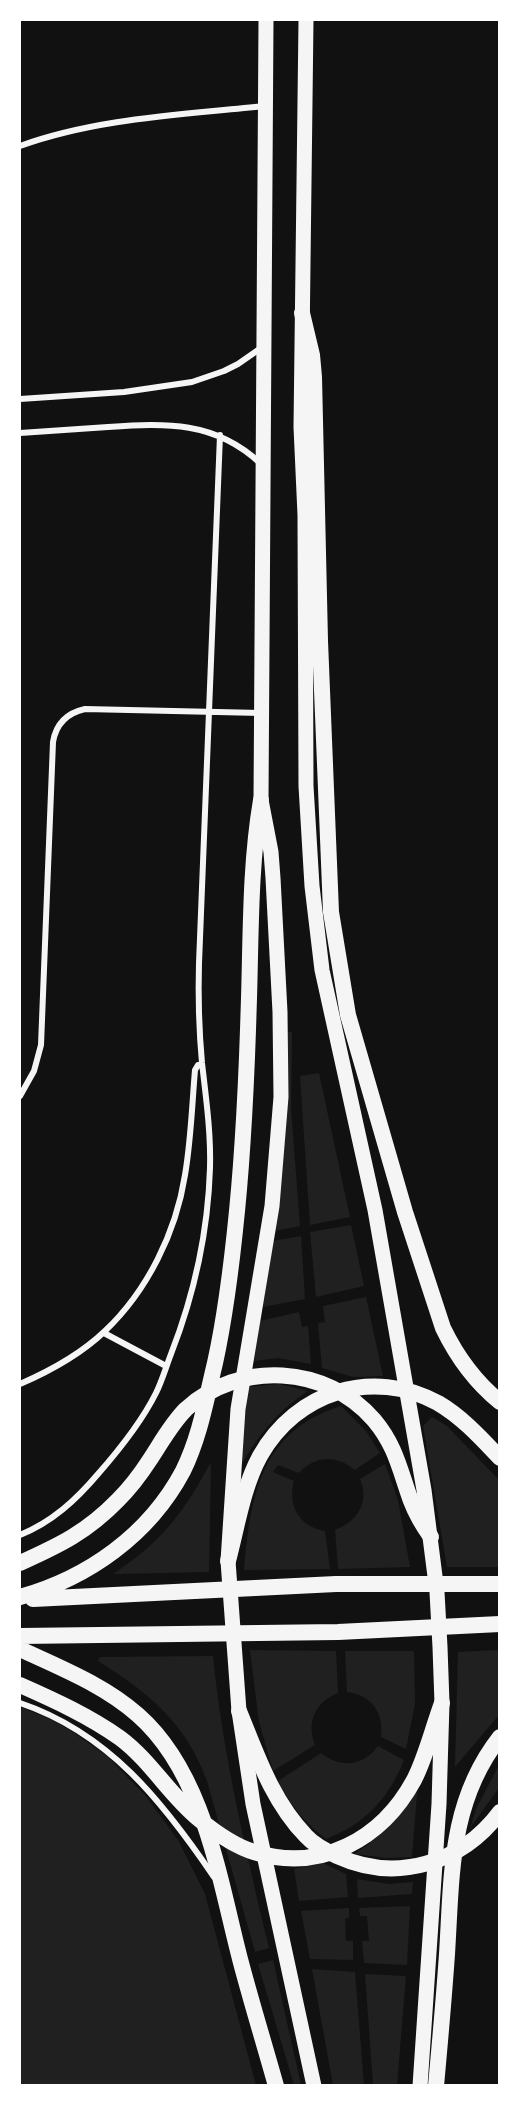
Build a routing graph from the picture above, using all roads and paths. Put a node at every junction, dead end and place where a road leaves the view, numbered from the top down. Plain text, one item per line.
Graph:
1 (266, 20) edge
2 (306, 20) edge
3 (267, 106) junction
4 (20, 146) edge
5 (302, 313) junction
6 (263, 345) junction
7 (20, 399) edge
8 (20, 433) edge
9 (220, 435) junction
10 (262, 465) junction
11 (210, 712) junction
12 (261, 713) junction
13 (261, 800) junction
14 (202, 1065) junction
15 (20, 1096) edge
16 (104, 1333) junction
17 (166, 1366) junction
18 (20, 1384) edge
19 (500, 1402) edge
20 (500, 1458) edge
21 (20, 1535) edge
22 (431, 1537) junction
23 (228, 1561) junction
24 (20, 1563) edge
25 (500, 1584) edge
26 (20, 1599) edge
27 (500, 1624) edge
28 (20, 1636) edge
29 (20, 1649) edge
30 (20, 1685) edge
31 (20, 1703) edge
32 (442, 1703) junction
33 (239, 1711) junction
34 (500, 1737) edge
35 (500, 1812) edge
36 (223, 1891) junction
37 (276, 2085) edge
38 (314, 2085) edge
39 (420, 2085) edge
40 (436, 2085) edge

1 - 3 highway
2 - 5 highway
3 - 4 street
3 - 6 highway
5 - 19 highway
5 - 22 highway
6 - 7 street
6 - 10 highway
8 - 9 street
9 - 10 street
9 - 11 street
10 - 12 highway
11 - 12 street
11 - 14 street
11 - 15 street
12 - 13 highway
13 - 23 highway
13 - 26 highway
14 - 16 street
14 - 17 street
16 - 17 street
16 - 18 street
17 - 21 street
20 - 23 highway
22 - 24 highway
22 - 32 highway
23 - 33 highway
25 - 26 highway
27 - 28 highway
29 - 36 highway
30 - 32 highway
31 - 36 street
32 - 39 highway
33 - 35 highway
33 - 38 highway
34 - 40 highway
36 - 37 highway

